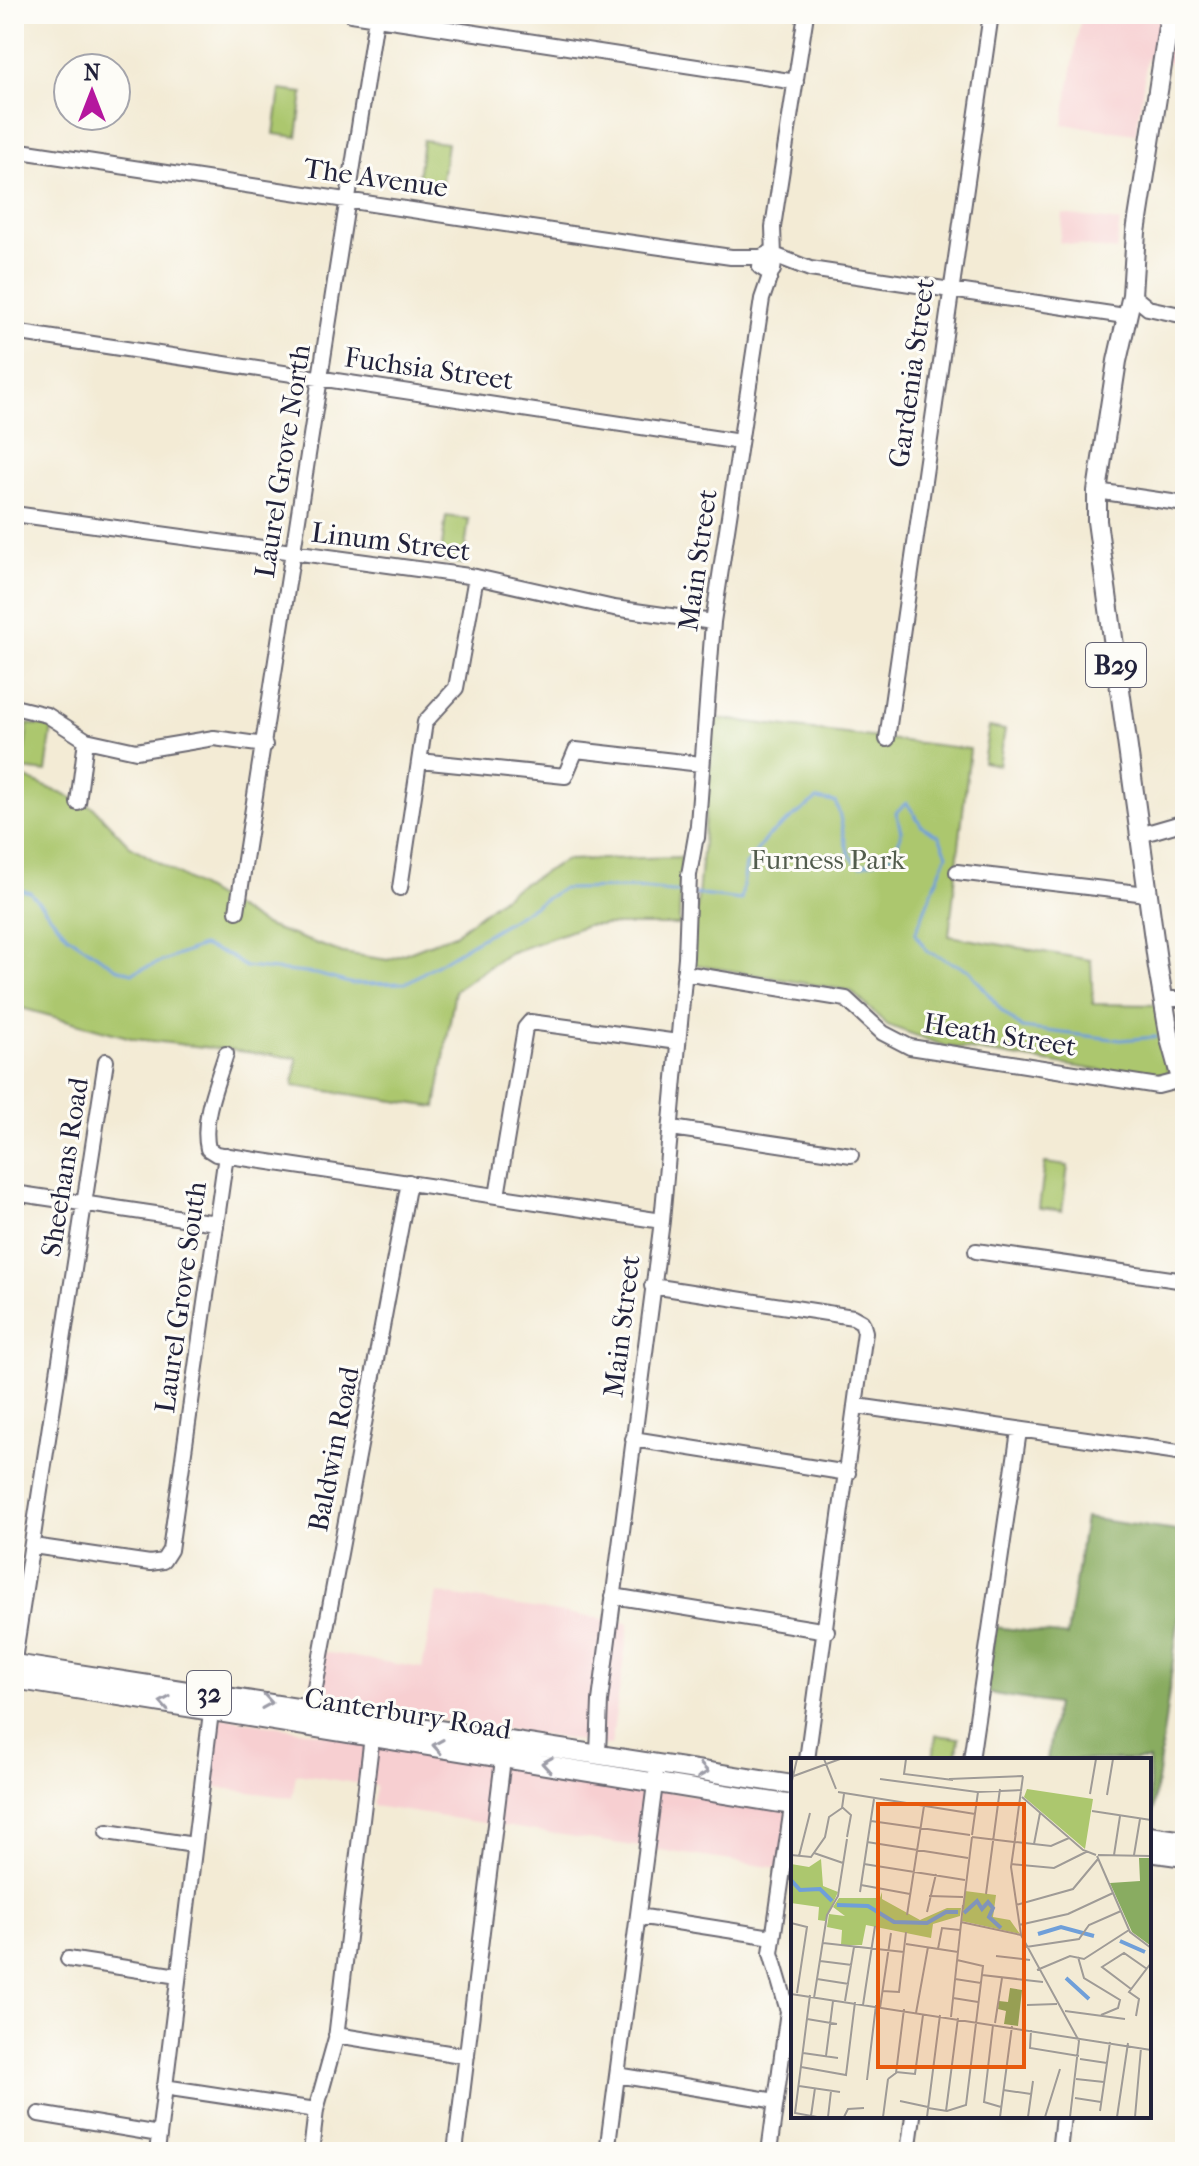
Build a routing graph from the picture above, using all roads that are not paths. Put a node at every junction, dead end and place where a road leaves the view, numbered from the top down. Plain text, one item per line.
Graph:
1 (351, 14) edge
2 (806, 14) edge
3 (991, 14) edge
4 (1170, 14) edge
5 (376, 18) junction
6 (789, 81) junction
7 (14, 150) edge
8 (349, 199) junction
9 (767, 262) junction
10 (949, 290) junction
11 (1127, 312) junction
12 (1185, 316) edge
13 (14, 332) edge
14 (321, 378) junction
15 (740, 442) junction
16 (1097, 491) junction
17 (1185, 504) edge
18 (14, 514) edge
19 (294, 555) junction
20 (476, 577) junction
21 (713, 622) junction
22 (14, 707) edge
23 (887, 739) dead end
24 (86, 740) junction
25 (265, 745) junction
26 (420, 761) junction
27 (701, 764) junction
28 (78, 803) dead end
29 (1185, 822) edge
30 (1140, 835) junction
31 (957, 872) dead end
32 (400, 888) dead end
33 (1147, 894) junction
34 (237, 911) dead end
35 (684, 973) junction
36 (1163, 999) junction
37 (1185, 999) edge
38 (678, 1042) junction
39 (226, 1054) dead end
40 (106, 1061) dead end
41 (1183, 1087) edge
42 (672, 1128) junction
43 (226, 1155) junction
44 (851, 1155) dead end
45 (409, 1182) junction
46 (14, 1193) edge
47 (497, 1196) junction
48 (85, 1203) junction
49 (662, 1221) junction
50 (216, 1223) junction
51 (976, 1251) dead end
52 (1185, 1281) edge
53 (652, 1286) junction
54 (857, 1406) junction
55 (1019, 1431) junction
56 (633, 1439) junction
57 (1185, 1453) edge
58 (848, 1473) junction
59 (33, 1546) junction
60 (613, 1596) junction
61 (827, 1631) junction
62 (14, 1662) edge
63 (14, 1679) edge
64 (213, 1702) junction
65 (310, 1717) junction
66 (372, 1736) junction
67 (505, 1748) junction
68 (807, 1758) edge
69 (971, 1758) edge
70 (592, 1759) junction
71 (657, 1772) junction
72 (791, 1785) edge
73 (791, 1803) edge
74 (791, 1810) edge
75 (107, 1832) dead end
76 (1151, 1836) edge
77 (1185, 1841) edge
78 (194, 1845) junction
79 (1151, 1852) edge
80 (1185, 1857) edge
81 (638, 1916) junction
82 (773, 1937) junction
83 (68, 1959) dead end
84 (178, 1976) junction
85 (336, 2035) junction
86 (467, 2056) junction
87 (617, 2075) junction
88 (164, 2087) junction
89 (776, 2101) junction
90 (316, 2110) junction
91 (39, 2114) dead end
92 (913, 2118) edge
93 (1063, 2118) edge
94 (159, 2134) junction
95 (157, 2152) edge
96 (311, 2152) edge
97 (455, 2152) edge
98 (607, 2152) edge
99 (769, 2152) edge
100 (908, 2152) edge
101 (1059, 2152) edge

1 - 5 street
2 - 6 street, Main Street
3 - 10 street, Gardenia Street
4 - 11 main road, B29
5 - 6 street
5 - 8 street, Laurel Grove North
6 - 9 street, Main Street
7 - 8 street, The Avenue
8 - 9 street, The Avenue
8 - 14 street, Laurel Grove North
9 - 10 street, The Avenue
9 - 15 street, Main Street
10 - 11 street, The Avenue
10 - 23 street, Gardenia Street
11 - 12 street
11 - 16 main road, B29
13 - 14 street, Fuchsia Street
14 - 15 street, Fuchsia Street
14 - 19 street, Laurel Grove North
15 - 21 street, Main Street
16 - 17 street
16 - 30 main road, B29
18 - 19 street, Linum Street
19 - 20 street, Linum Street
19 - 25 street, Laurel Grove North
20 - 21 street, Linum Street
20 - 26 street
21 - 27 street, Main Street
22 - 24 street
24 - 25 street
24 - 28 street
25 - 34 street, Laurel Grove North
26 - 27 street
26 - 32 street
27 - 35 street, Main Street
29 - 30 street
30 - 33 main road, B29
31 - 33 street
33 - 36 main road, B29
35 - 38 street, Main Street
35 - 41 street, Heath Street
36 - 37 street
36 - 41 main road, B29
38 - 42 street, Main Street
38 - 47 street
39 - 43 street, Laurel Grove South
40 - 48 street, Sheehans Road
42 - 44 street
42 - 49 street, Main Street
43 - 45 street
43 - 50 street, Laurel Grove South
45 - 47 street
45 - 65 street, Baldwin Road
46 - 48 street
47 - 49 street
48 - 50 street
48 - 59 street, Sheehans Road
49 - 53 street, Main Street
50 - 59 street, Laurel Grove South
51 - 52 street
53 - 54 street
53 - 56 street, Main Street
54 - 55 street
54 - 58 street
55 - 57 street
55 - 69 street
56 - 58 street
56 - 60 street, Main Street
58 - 61 street
59 - 62 street, Sheehans Road
60 - 61 street
60 - 70 street, Main Street
61 - 68 street
62 - 64 main road, Canterbury Road / 32
64 -> 63 main road, Canterbury Road / 32
64 - 65 main road, Canterbury Road / 32
64 - 78 street
65 - 66 main road, Canterbury Road / 32
65 - 67 main road, Canterbury Road / 32
67 -> 66 main road, Canterbury Road / 32
66 - 85 street
67 - 70 main road, Canterbury Road / 32
67 - 86 street
70 - 71 main road, Canterbury Road / 32
71 -> 72 main road, Canterbury Road / 32
71 - 73 main road, Canterbury Road / 32
71 - 81 street
74 - 82 street
75 - 78 street
76 - 77 main road
78 - 84 street
79 - 80 main road
81 - 82 street
81 - 87 street
82 - 89 street
83 - 84 street
84 - 88 street
85 - 86 street
85 - 90 street
86 - 97 street
87 - 89 street
87 - 98 street
88 - 90 street
88 - 94 street
89 - 99 street
90 - 96 street
91 - 94 street
92 - 100 street
93 - 101 street
94 - 95 street

